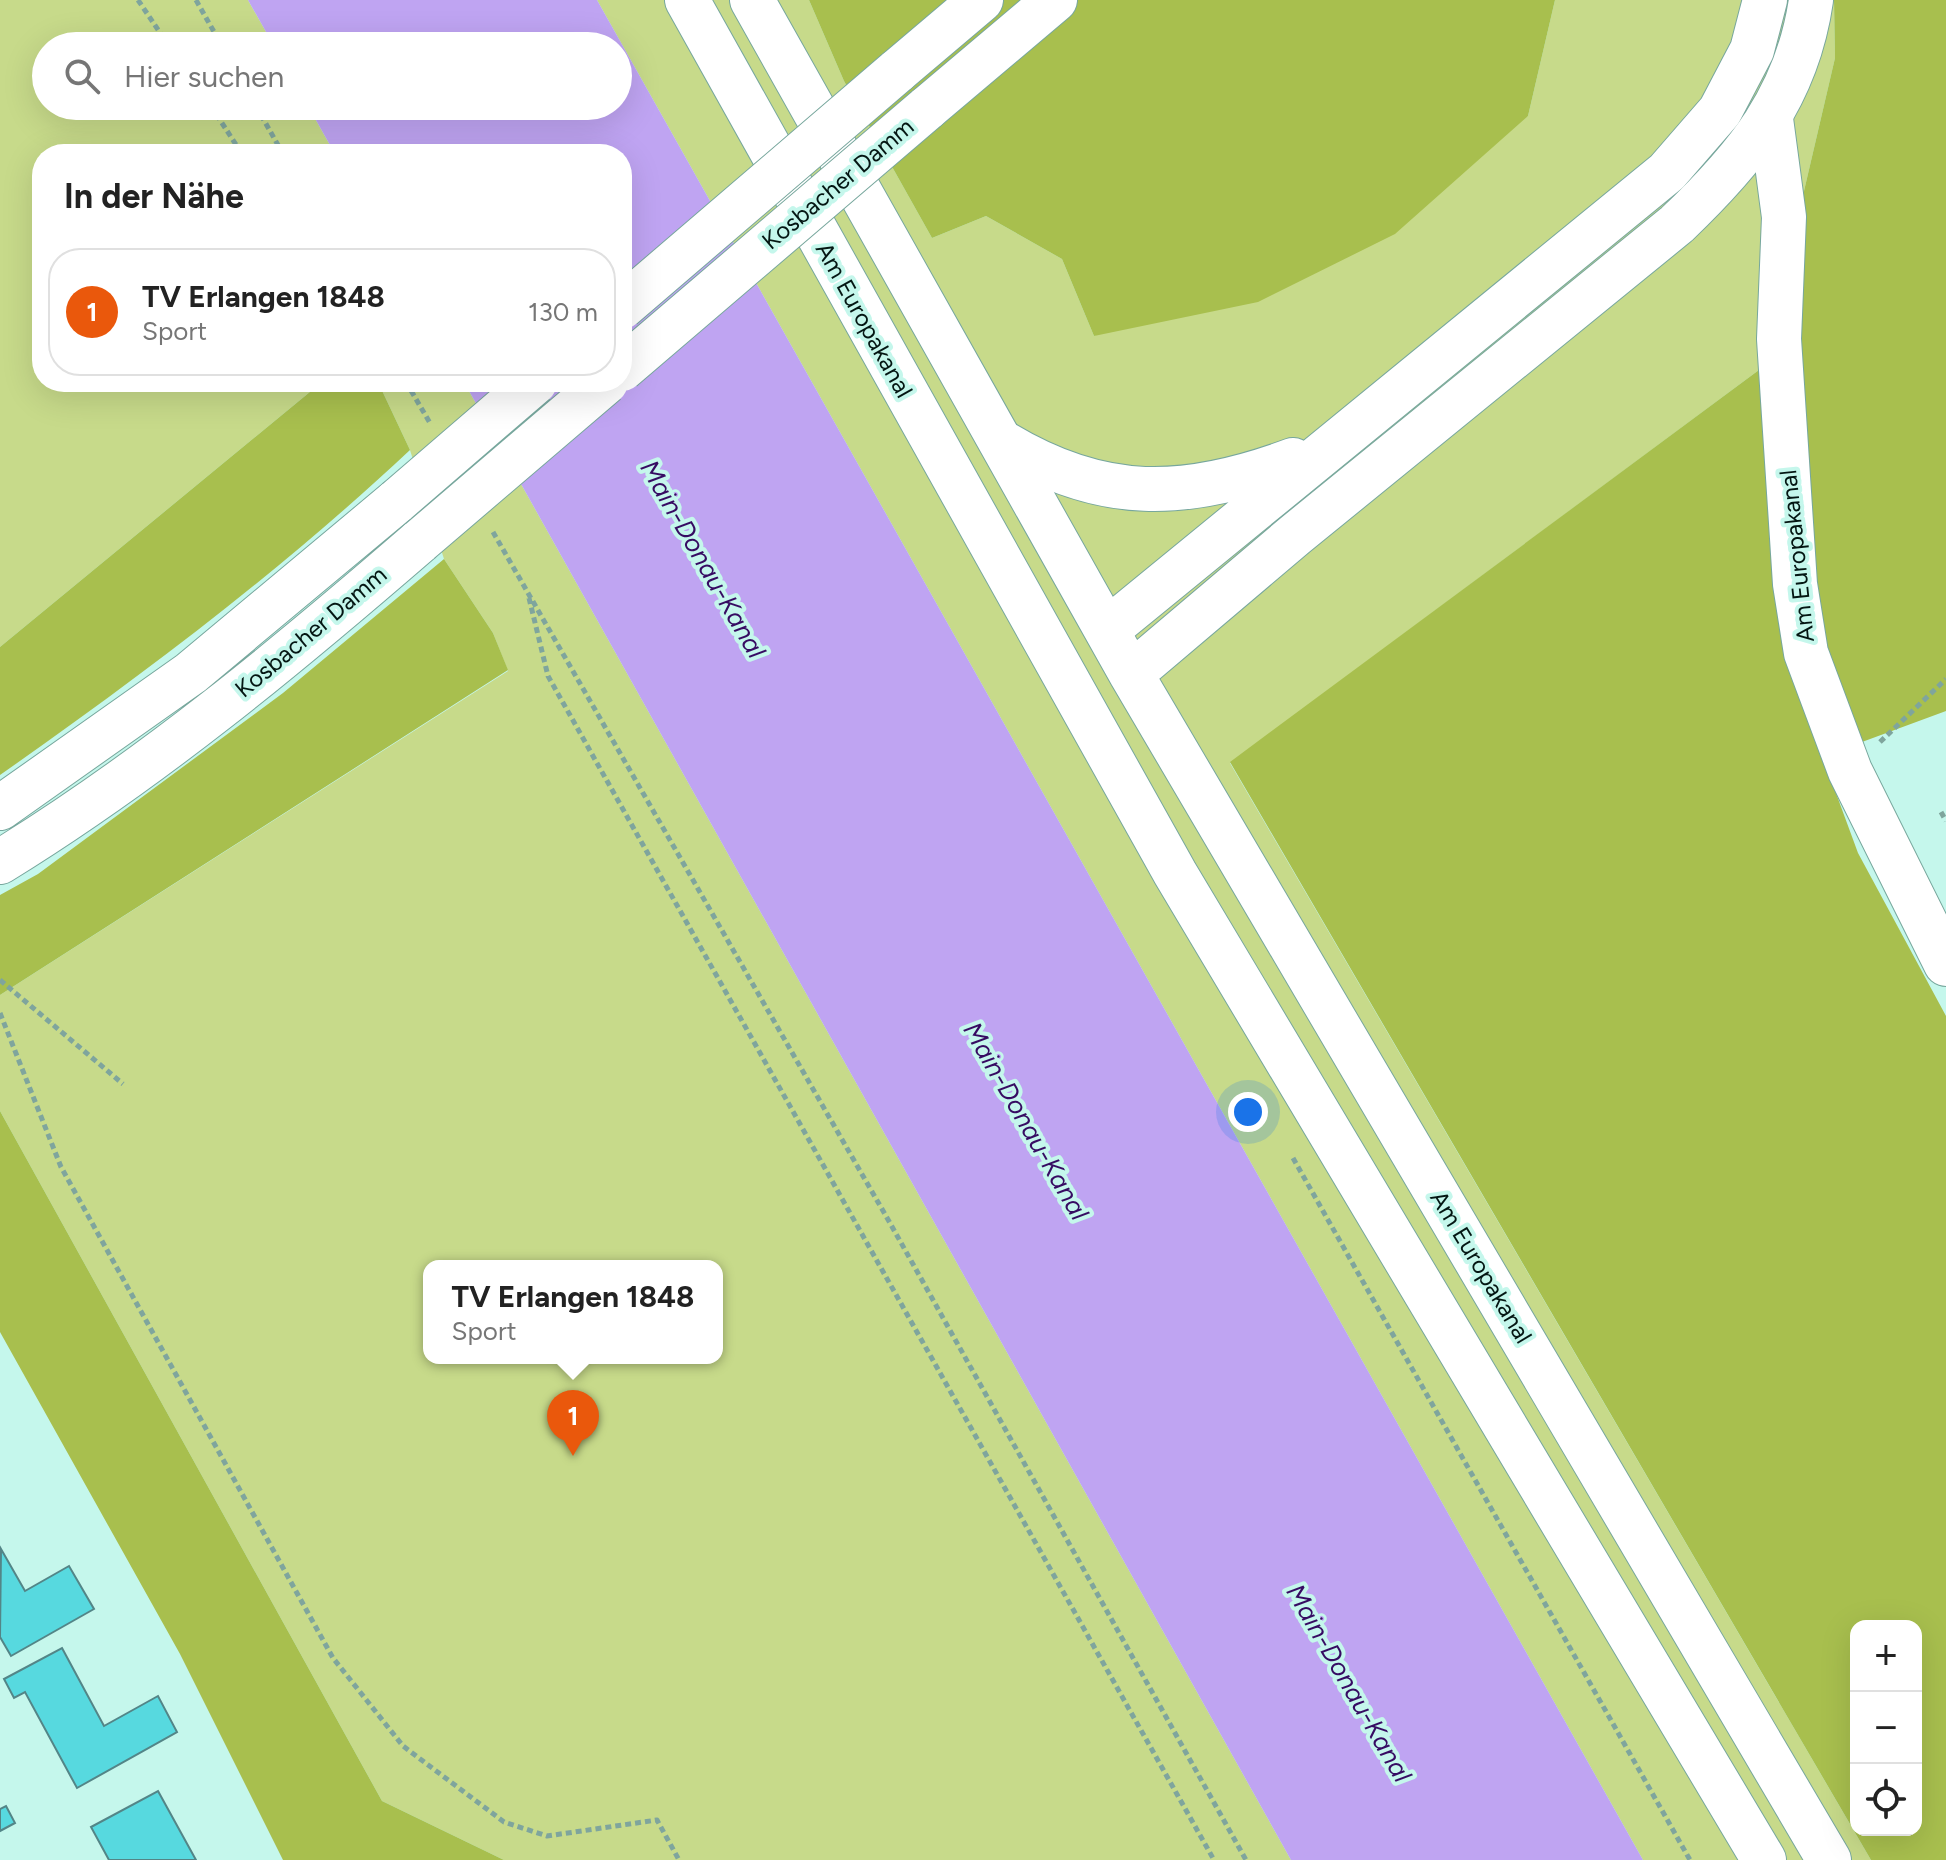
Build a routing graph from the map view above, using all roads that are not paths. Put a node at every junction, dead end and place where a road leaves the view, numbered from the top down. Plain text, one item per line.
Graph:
1 (687, 0) edge
2 (752, 0) edge
3 (981, 0) edge
4 (1055, 0) edge
5 (1765, 0) edge
6 (1811, 0) edge
7 (1771, 119) junction
8 (632, 298) edge
9 (632, 360) edge
10 (523, 392) edge
11 (594, 392) edge
12 (1002, 442) junction
13 (1325, 448) junction
14 (1046, 638) junction
15 (1112, 655) junction
16 (1084, 707) junction
17 (0, 808) edge
18 (0, 862) edge
19 (1946, 964) edge
20 (1764, 1860) edge
21 (1829, 1860) edge

1 - 14 main road, Am Europakanal
2 - 12 main road, Am Europakanal
3 - 8 main road, Kosbacher Damm, bridge
4 - 9 main road, Kosbacher Damm, bridge
5 - 13 main road
6 - 7 main road
7 - 15 main road
7 - 19 main road, Am Europakanal
10 - 17 main road, Kosbacher Damm, bridge
11 - 18 main road, Kosbacher Damm, bridge
12 - 13 main road
12 - 15 main road, Am Europakanal
13 - 15 main road
14 - 15 main road
14 - 16 main road, Am Europakanal
15 - 16 main road
15 - 21 main road, Am Europakanal
16 - 20 main road, Am Europakanal

